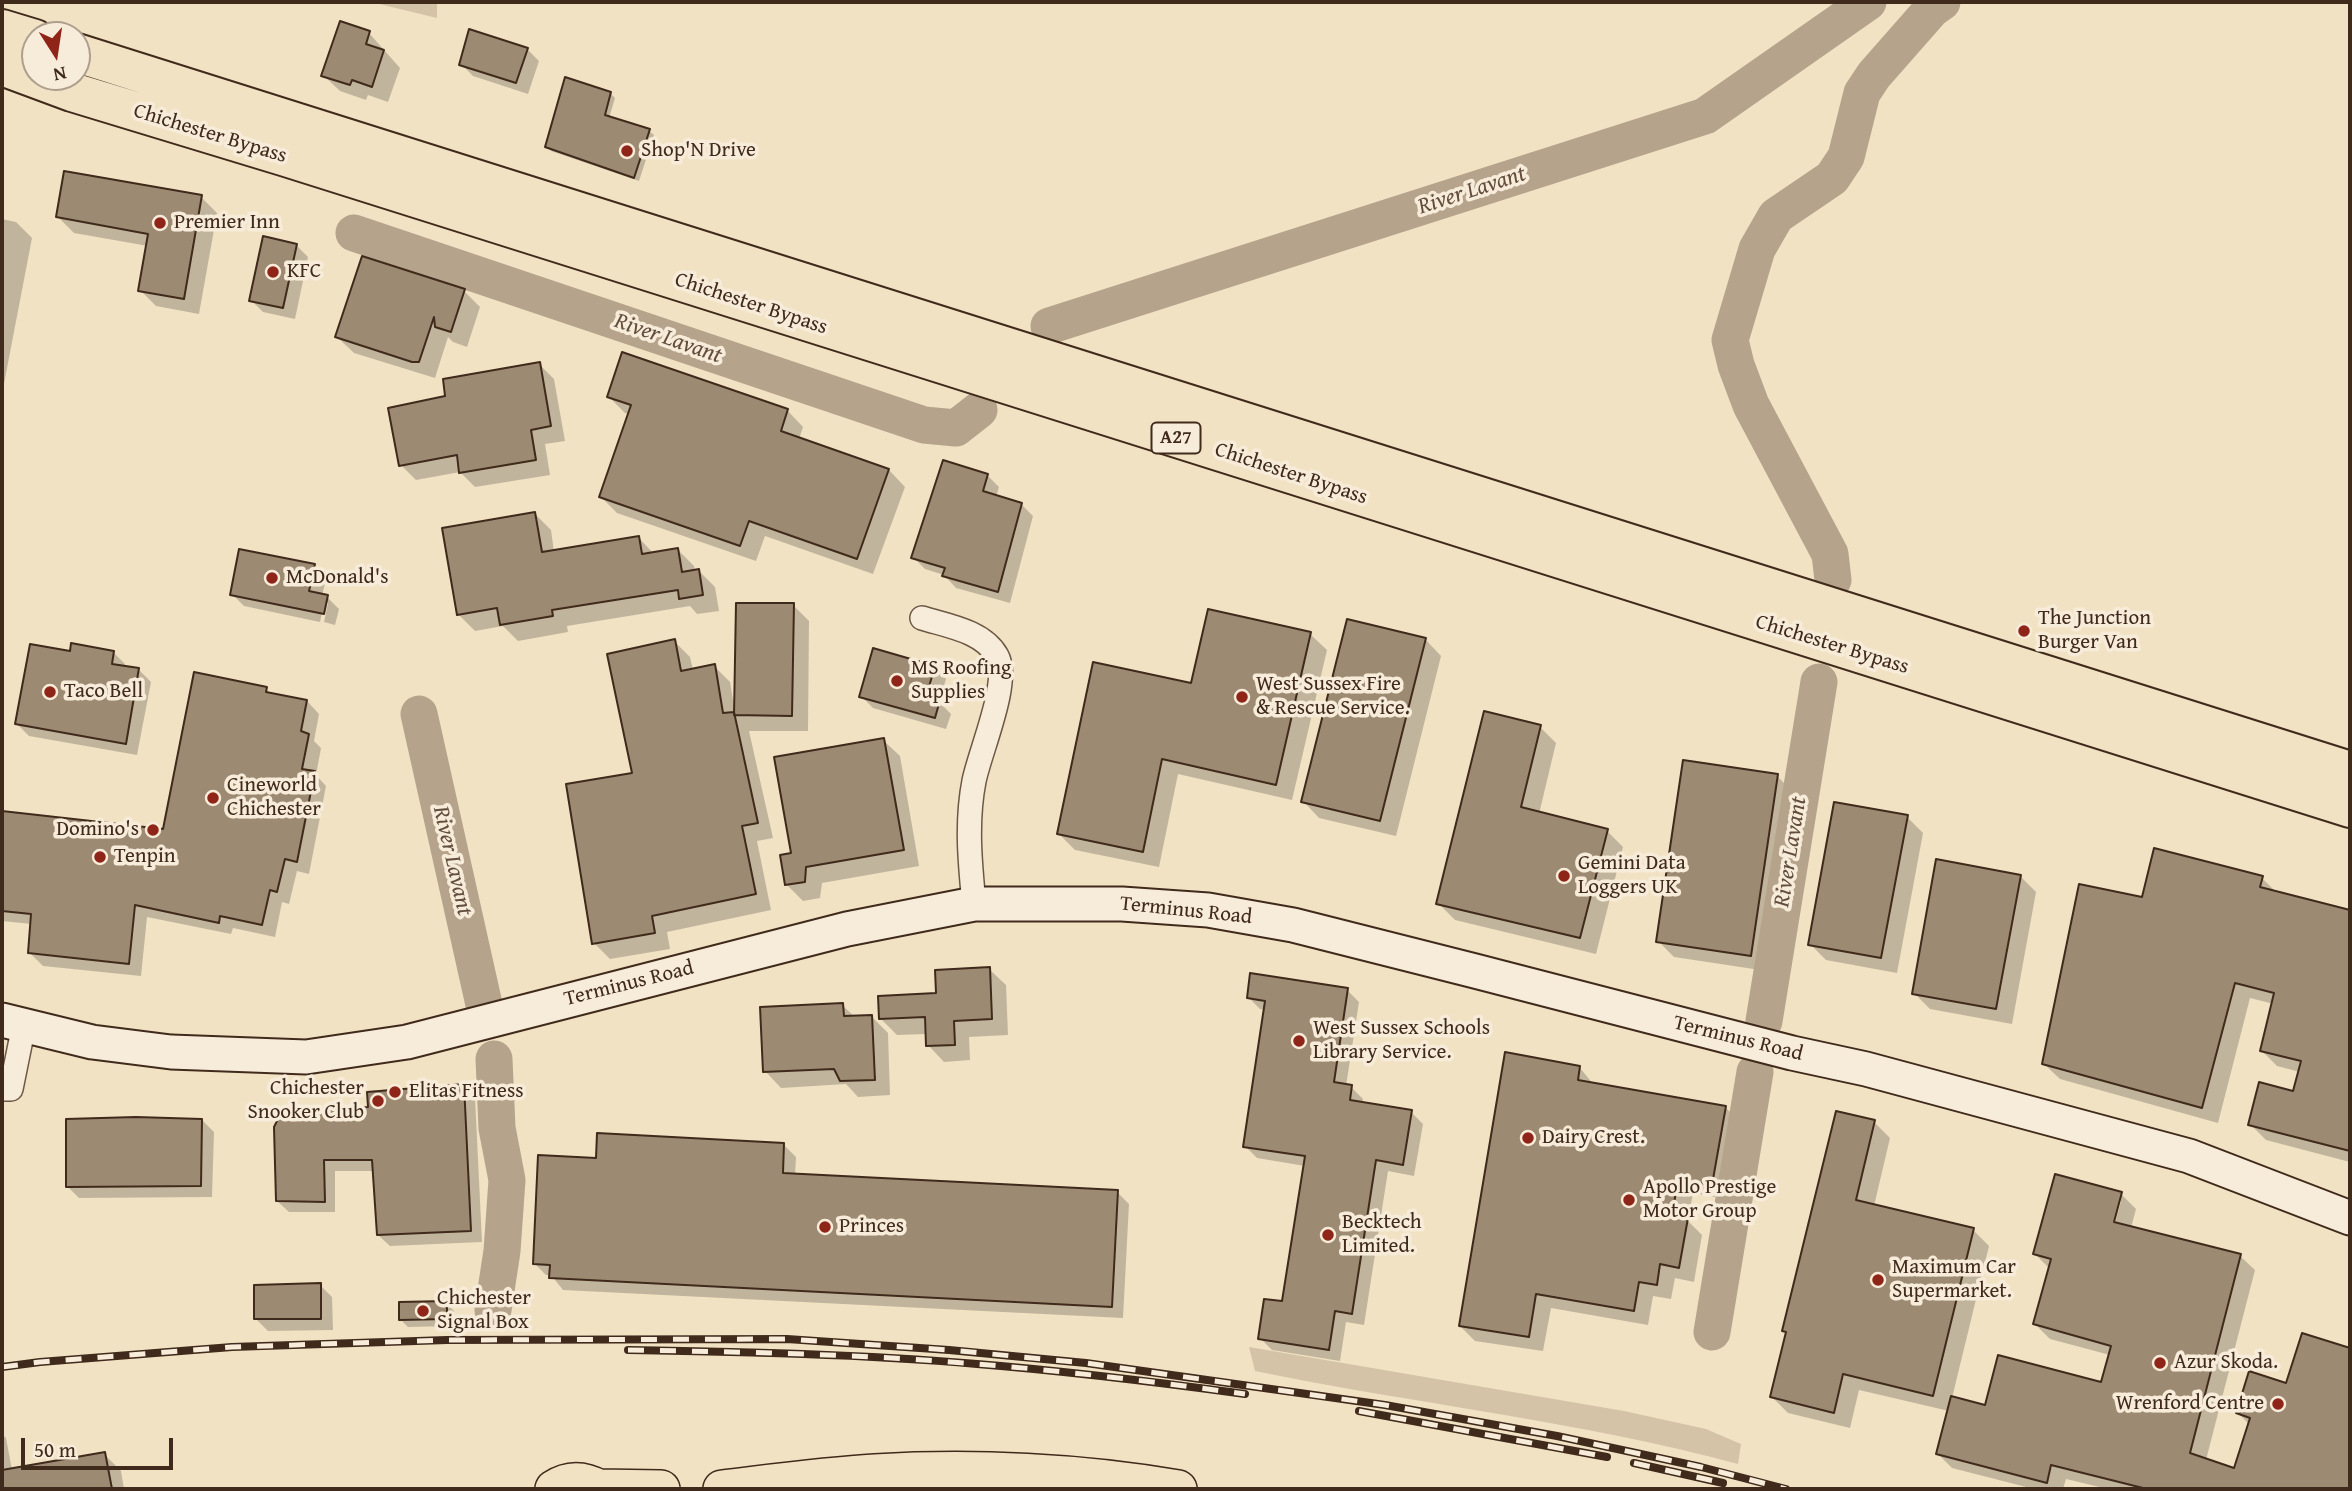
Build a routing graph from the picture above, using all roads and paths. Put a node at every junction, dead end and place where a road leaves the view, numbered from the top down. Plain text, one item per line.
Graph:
1 (2, 29) edge
2 (21, 35) edge
3 (91, 57) edge
4 (2, 66) edge
5 (2, 78) edge
6 (72, 92) junction
7 (922, 618) dead end
8 (2350, 771) edge
9 (2350, 808) edge
10 (974, 904) junction
11 (13, 1023) edge
12 (2, 1089) edge
13 (2350, 1218) edge
14 (554, 1489) edge
15 (600, 1489) edge
16 (660, 1489) edge
17 (722, 1489) edge
18 (1178, 1489) edge

1 - 2 highway
3 - 8 highway, Chichester Bypass / A27
4 - 6 highway, Chichester Bypass / A27
5 - 6 highway, Chichester Bypass / A27
6 - 9 highway, Chichester Bypass / A27
7 - 10 street
10 - 11 street, Terminus Road
10 - 13 street, Terminus Road
11 - 12 street
14 - 15 main road
15 - 16 main road
17 - 18 main road

